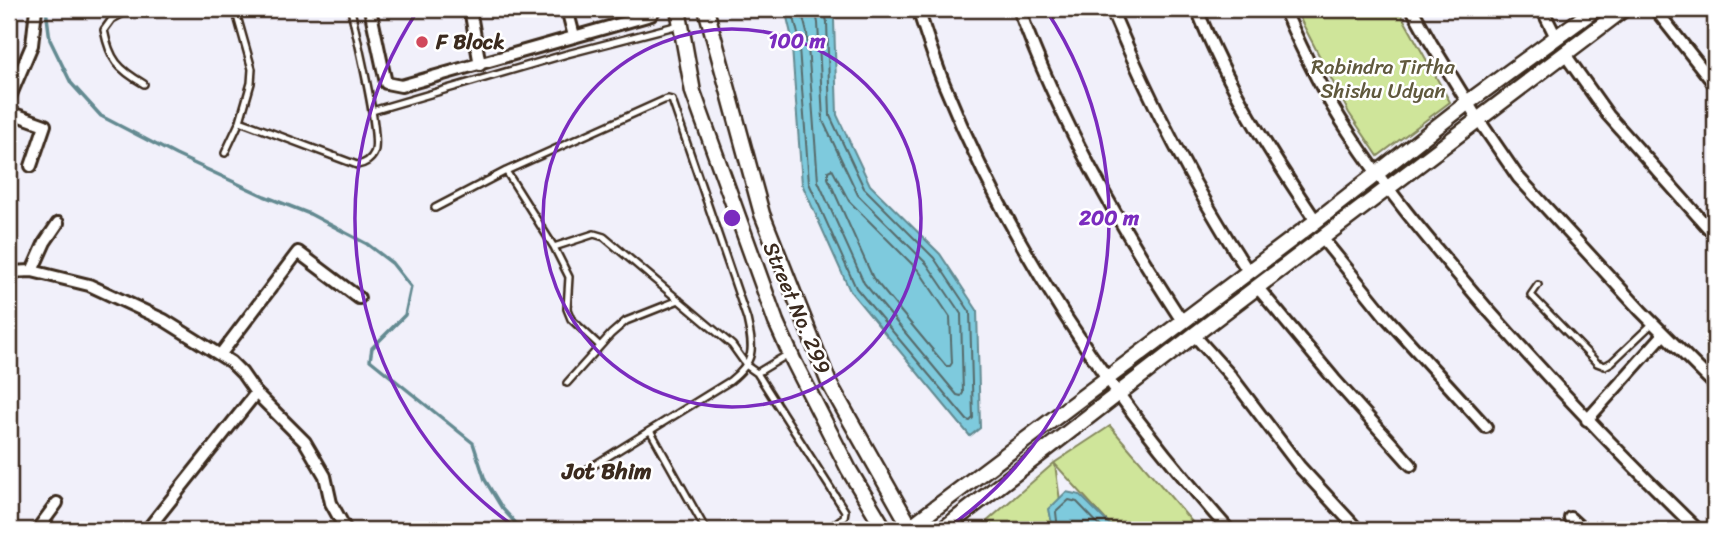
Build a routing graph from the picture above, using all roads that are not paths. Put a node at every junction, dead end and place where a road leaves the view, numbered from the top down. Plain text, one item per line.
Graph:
1 (36, 9) edge
2 (131, 9) edge
3 (234, 9) edge
4 (351, 9) edge
5 (370, 9) edge
6 (470, 9) edge
7 (567, 9) edge
8 (655, 9) edge
9 (678, 9) edge
10 (706, 9) edge
11 (918, 9) edge
12 (1019, 9) edge
13 (1111, 9) edge
14 (1197, 9) edge
15 (1284, 9) edge
16 (1412, 9) edge
17 (1542, 9) edge
18 (1595, 9) edge
19 (1624, 9) edge
20 (1654, 9) edge
21 (681, 25) junction
22 (574, 36) junction
23 (1556, 37) junction
24 (1564, 53) junction
25 (480, 65) junction
26 (144, 83) dead end
27 (1715, 85) edge
28 (9, 99) edge
29 (1467, 103) junction
30 (372, 111) junction
31 (9, 112) edge
32 (1478, 120) junction
33 (240, 121) junction
34 (225, 153) dead end
35 (31, 166) dead end
36 (506, 171) junction
37 (1377, 172) junction
38 (1389, 187) junction
39 (435, 208) dead end
40 (1316, 221) junction
41 (58, 223) dead end
42 (1711, 231) dead end
43 (1322, 239) junction
44 (554, 247) junction
45 (32, 271) junction
46 (1248, 271) junction
47 (9, 272) edge
48 (1538, 285) dead end
49 (1258, 288) junction
50 (359, 298) dead end
51 (678, 300) junction
52 (1182, 321) junction
53 (1653, 323) junction
54 (1664, 334) junction
55 (1194, 335) junction
56 (600, 346) junction
57 (790, 353) junction
58 (220, 355) junction
59 (747, 366) junction
60 (757, 373) junction
61 (1108, 378) junction
62 (567, 383) dead end
63 (1715, 385) edge
64 (256, 393) junction
65 (1117, 395) junction
66 (1587, 420) junction
67 (1486, 427) dead end
68 (651, 432) junction
69 (1411, 465) dead end
70 (583, 472) dead end
71 (57, 503) dead end
72 (1570, 518) dead end
73 (909, 529) edge
74 (37, 530) edge
75 (147, 530) edge
76 (346, 530) edge
77 (706, 530) edge
78 (827, 530) edge
79 (885, 530) edge
80 (942, 530) edge
81 (1229, 530) edge
82 (1358, 530) edge
83 (1583, 530) edge
84 (1698, 530) edge

1 - 28 street
2 - 26 lane
3 - 33 lane
4 - 30 lane
5 - 25 street
6 - 25 street
7 - 22 street
8 - 22 street
9 - 21 street, Street No. 299
10 - 73 street
11 - 61 street
12 - 52 street
13 - 46 street
14 - 40 street
15 - 37 street
16 - 29 street
17 - 23 street
18 - 23 street
19 - 24 street
20 - 27 street
21 - 30 lane
21 - 57 street, Street No. 299
22 - 25 street
23 - 29 street
24 - 32 street
24 - 42 street
29 - 32 street
29 - 37 street
30 - 33 lane
31 - 35 street
32 - 38 street
32 - 53 street
33 - 34 lane
36 - 39 lane
36 - 44 lane
36 - 59 lane
37 - 38 street
37 - 40 street
38 - 43 street
38 - 66 street
40 - 46 street
41 - 45 street
43 - 49 street
43 - 67 street
44 - 51 lane
44 - 56 lane
45 - 47 street
45 - 58 street
46 - 52 street
48 - 53 lane
49 - 55 street
49 - 69 street
50 - 58 street
51 - 56 lane
51 - 59 lane
52 - 61 street
53 - 54 street
54 - 63 street
54 - 66 street
55 - 65 street
55 - 82 street
56 - 62 lane
57 - 60 lane
57 - 79 street, Street No. 299
58 - 64 street
59 - 60 lane
59 - 68 lane
60 - 78 lane
61 - 65 street
61 - 73 street
64 - 75 street
64 - 76 street
65 - 80 street
65 - 81 street
66 - 84 street
68 - 70 lane
68 - 77 lane
71 - 74 street
72 - 83 street

